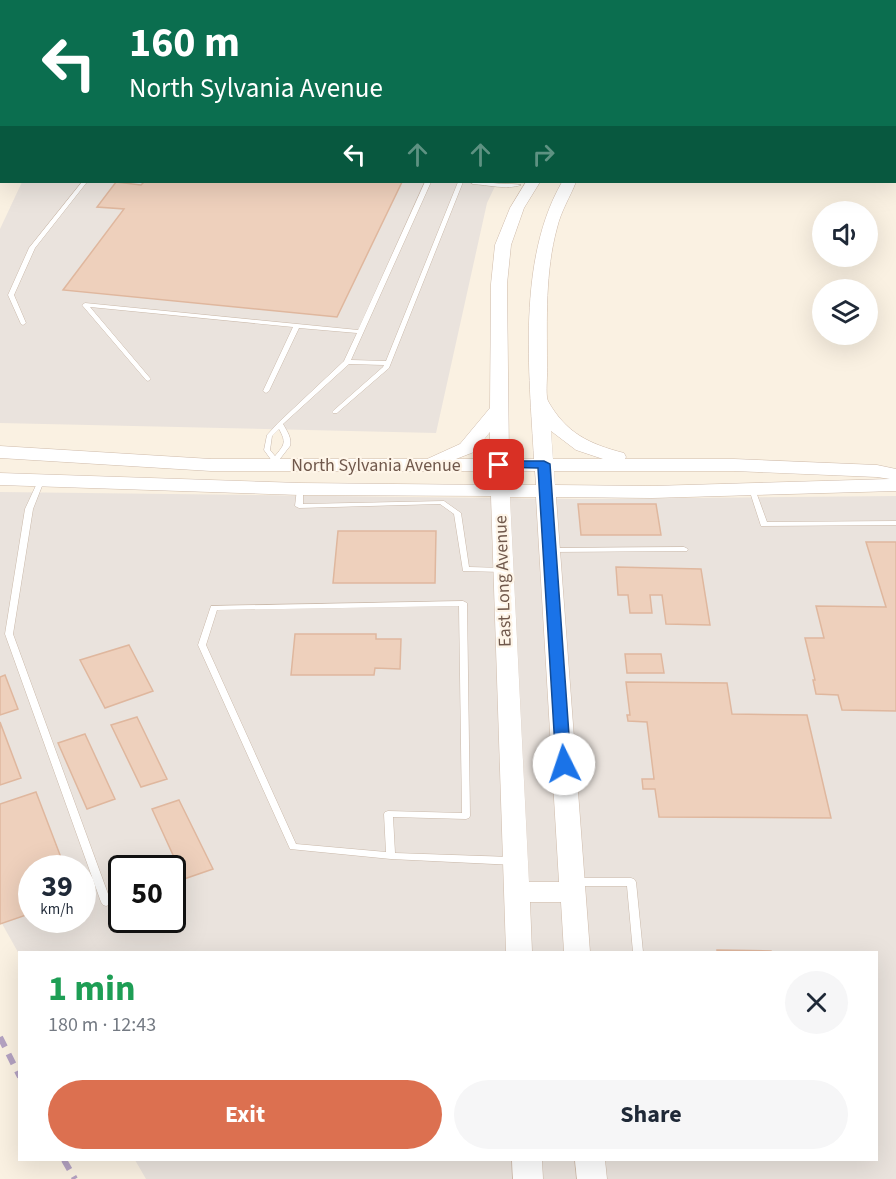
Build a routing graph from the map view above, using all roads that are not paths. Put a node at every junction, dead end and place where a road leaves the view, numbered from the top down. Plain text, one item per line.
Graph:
1 (13, 0) edge
2 (65, 0) edge
3 (83, 183) edge
4 (428, 183) edge
5 (461, 183) edge
6 (482, 183) edge
7 (524, 184) edge
8 (565, 187) edge
9 (23, 323) dead end
10 (297, 326) junction
11 (360, 332) junction
12 (347, 362) junction
13 (388, 363) junction
14 (148, 380) dead end
15 (266, 391) dead end
16 (540, 394) junction
17 (498, 410) junction
18 (335, 412) dead end
19 (280, 424) junction
20 (0, 452) edge
21 (46, 454) junction
22 (274, 463) junction
23 (544, 464) junction
24 (412, 465) junction
25 (499, 465) junction
26 (744, 466) junction
27 (896, 475) edge
28 (0, 479) edge
29 (41, 481) junction
30 (896, 485) edge
31 (300, 489) junction
32 (500, 489) junction
33 (756, 489) junction
34 (545, 491) junction
35 (896, 524) edge
36 (684, 549) dead end
37 (549, 550) junction
38 (503, 570) junction
39 (391, 856) junction
40 (515, 861) junction
41 (572, 887) junction
42 (516, 892) junction
43 (105, 902) dead end
44 (519, 951) edge
45 (576, 951) edge
46 (638, 951) edge
47 (527, 1161) edge
48 (590, 1161) edge
49 (528, 1179) edge
50 (592, 1179) edge

1 - 2 lane
3 - 9 lane
4 - 11 lane
5 - 13 lane
6 - 7 lane
7 - 8 main road
7 - 17 main road, East Long Avenue
8 - 16 main road
10 - 11 lane
10 - 14 lane
10 - 15 lane
11 - 12 lane
12 - 13 lane
12 - 19 lane
13 - 18 lane
16 - 23 main road
16 - 26 main road
17 - 24 main road
17 - 25 main road, East Long Avenue
19 - 22 lane
19 - 22 lane
20 - 21 main road, North Sylvania Avenue
21 - 22 main road, North Sylvania Avenue
21 - 29 main road
22 - 24 main road, North Sylvania Avenue
23 - 25 main road, North Sylvania Avenue
23 - 26 main road, North Sylvania Avenue
23 - 34 main road
24 - 25 main road, North Sylvania Avenue
25 - 32 main road, East Long Avenue
26 - 27 main road, North Sylvania Avenue
26 - 33 main road
28 - 29 main road, North Sylvania Avenue
29 - 31 main road, North Sylvania Avenue
29 - 43 lane
30 - 33 main road, North Sylvania Avenue
31 - 32 main road, North Sylvania Avenue
31 - 38 lane
32 - 34 main road, North Sylvania Avenue
32 - 38 main road, East Long Avenue
33 - 34 main road, North Sylvania Avenue
33 - 35 lane
34 - 37 main road
36 - 37 lane
37 - 41 main road
38 - 40 main road, East Long Avenue
39 - 39 lane
39 - 40 lane
40 - 42 main road, East Long Avenue
41 - 42 main road
41 - 45 main road
41 - 46 lane
42 - 44 main road, East Long Avenue
47 - 49 main road
48 - 50 main road

